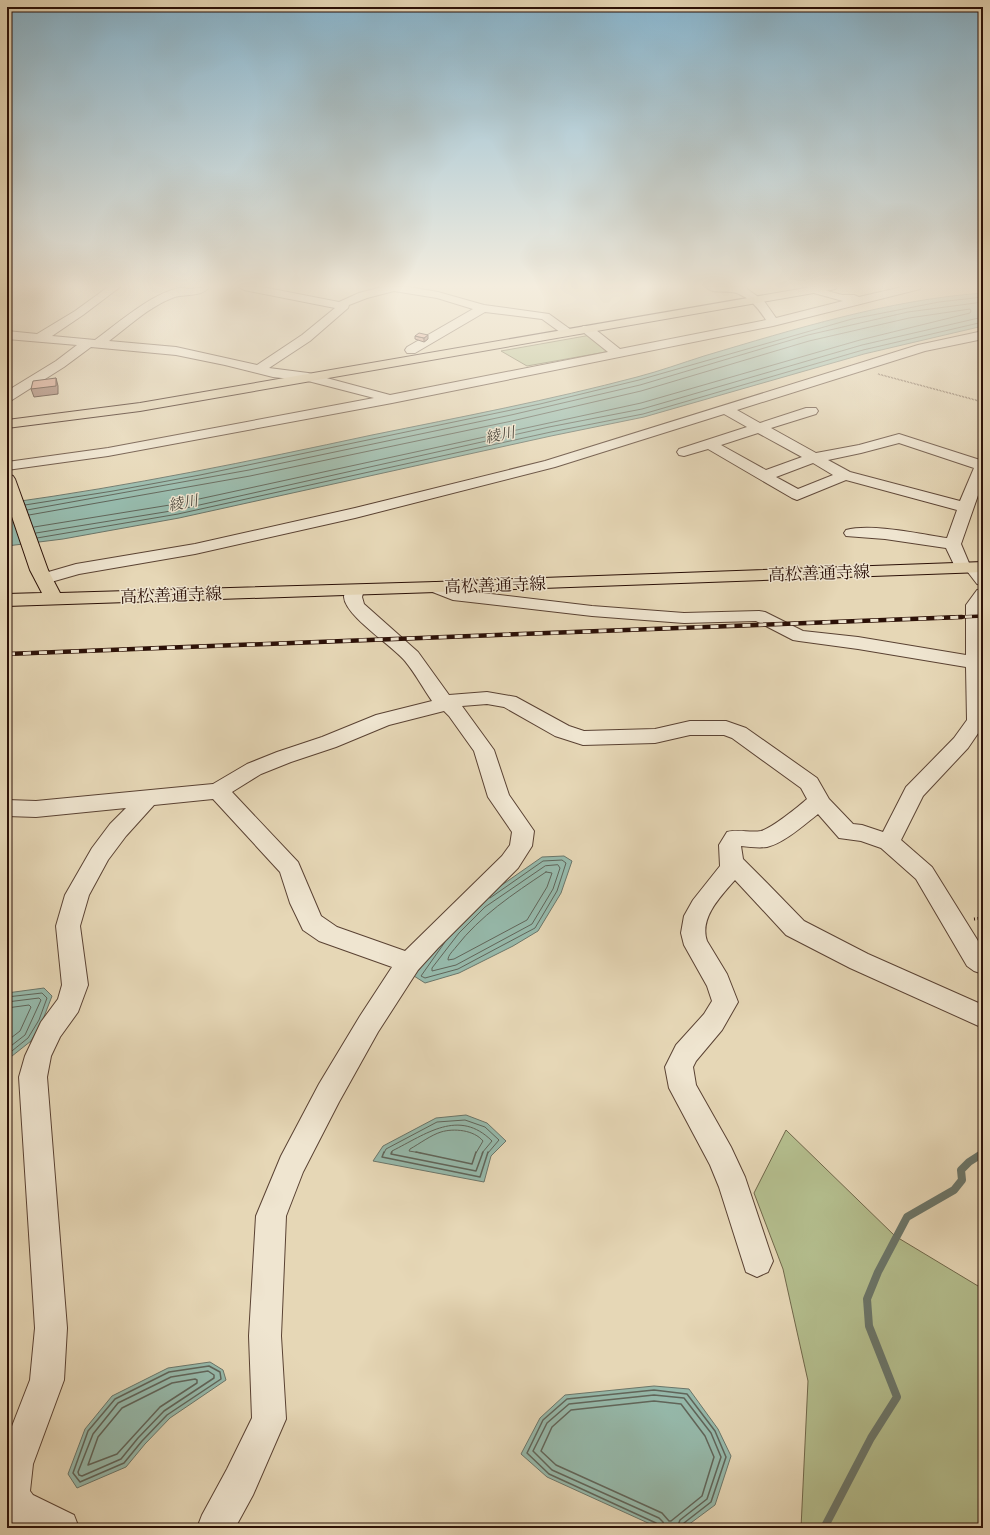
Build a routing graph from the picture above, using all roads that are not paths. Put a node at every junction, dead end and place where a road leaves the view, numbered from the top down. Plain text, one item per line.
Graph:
1 (68, 359) edge
2 (217, 359) edge
3 (275, 359) edge
4 (386, 359) edge
5 (408, 359) edge
6 (595, 359) edge
7 (889, 359) edge
8 (258, 370) junction
9 (290, 374) junction
10 (308, 377) junction
11 (7, 397) edge
12 (392, 399) junction
13 (727, 410) junction
14 (811, 411) dead end
15 (7, 417) edge
16 (7, 424) edge
17 (759, 428) junction
18 (710, 444) junction
19 (684, 452) dead end
20 (814, 458) junction
21 (982, 465) edge
22 (7, 466) edge
23 (845, 475) junction
24 (764, 476) junction
25 (7, 479) edge
26 (973, 498) edge
27 (852, 533) dead end
28 (953, 544) junction
29 (975, 570) edge
30 (42, 574) junction
31 (436, 587) junction
32 (355, 590) junction
33 (983, 594) edge
34 (54, 599) junction
35 (7, 600) edge
36 (979, 663) edge
37 (446, 703) junction
38 (218, 791) junction
39 (148, 798) junction
40 (819, 802) junction
41 (7, 808) edge
42 (889, 842) junction
43 (732, 863) junction
44 (409, 963) junction
45 (983, 964) edge
46 (983, 1018) edge
47 (757, 1261) dead end
48 (61, 1528) edge
49 (215, 1528) edge

1 - 11 street
2 - 8 street
3 - 8 street
4 - 9 main road
5 - 10 main road
6 - 12 street
7 - 13 street
8 - 9 street
9 - 10 street
9 - 15 main road
10 - 12 street
10 - 16 main road
12 - 22 street
13 - 17 street
13 - 30 street
14 - 17 street
17 - 18 street
17 - 20 street
18 - 19 street
18 - 24 street
20 - 21 street
20 - 23 street
20 - 24 street
21 - 26 street
23 - 24 street
23 - 26 street
25 - 30 main road
26 - 28 street
27 - 28 street
28 - 29 street
29 - 31 main road, 高松善通寺線
30 - 34 main road
31 - 32 main road, 高松善通寺線
31 - 36 street
32 - 34 main road, 高松善通寺線
32 - 37 street
33 - 36 street
34 - 35 main road, 高松善通寺線
36 - 42 street
37 - 38 street
37 - 40 street
37 - 44 street
38 - 39 street
38 - 44 street
39 - 41 street
39 - 48 street
40 - 42 street
40 - 43 street
42 - 45 street
43 - 46 street
43 - 47 street
44 - 49 street

